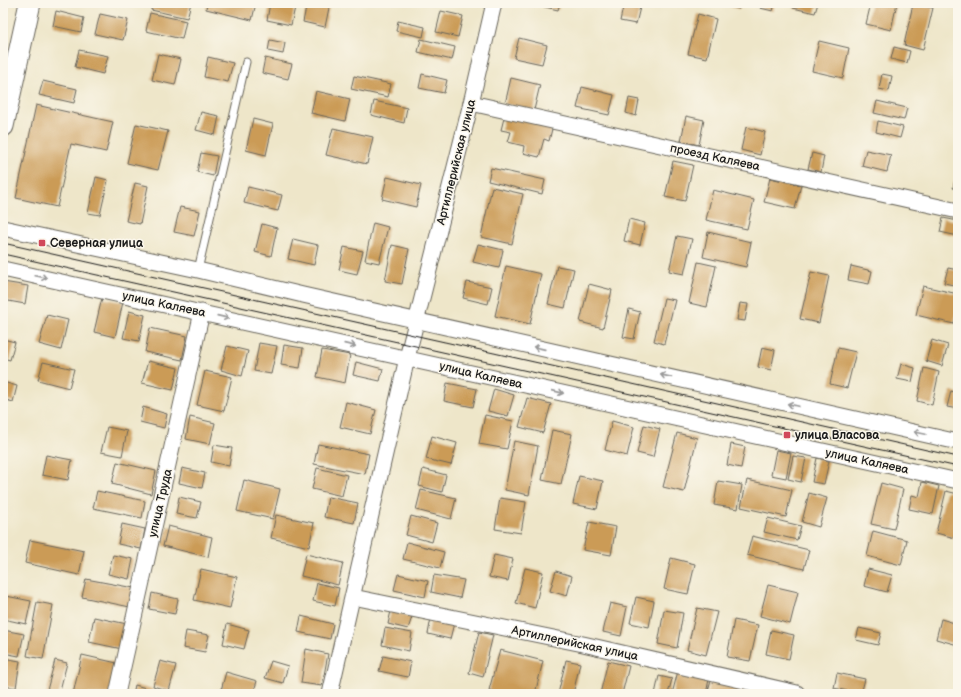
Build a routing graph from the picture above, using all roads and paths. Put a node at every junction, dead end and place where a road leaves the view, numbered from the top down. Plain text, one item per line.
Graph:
1 (30, 3) edge
2 (494, 3) edge
3 (246, 62) dead end
4 (471, 103) junction
5 (3, 126) edge
6 (958, 211) edge
7 (3, 228) edge
8 (3, 268) edge
9 (198, 270) junction
10 (202, 312) junction
11 (417, 320) junction
12 (407, 358) junction
13 (958, 442) edge
14 (958, 481) edge
15 (353, 597) junction
16 (797, 693) edge
17 (117, 694) edge
18 (330, 694) edge

1 - 5 main road
2 - 4 street, Артиллерийская улица
3 - 9 lane
4 - 6 street, проезд Каляева
4 - 11 street, Артиллерийская улица
7 - 9 street
8 -> 10 street, улица Каляева
9 - 11 street
10 -> 12 street, улица Каляева
10 - 17 street, улица Труда
11 - 12 street, Артиллерийская улица
13 -> 11 street
12 -> 14 street, улица Каляева
12 - 15 street
15 - 16 street, Артиллерийская улица
15 - 18 street

